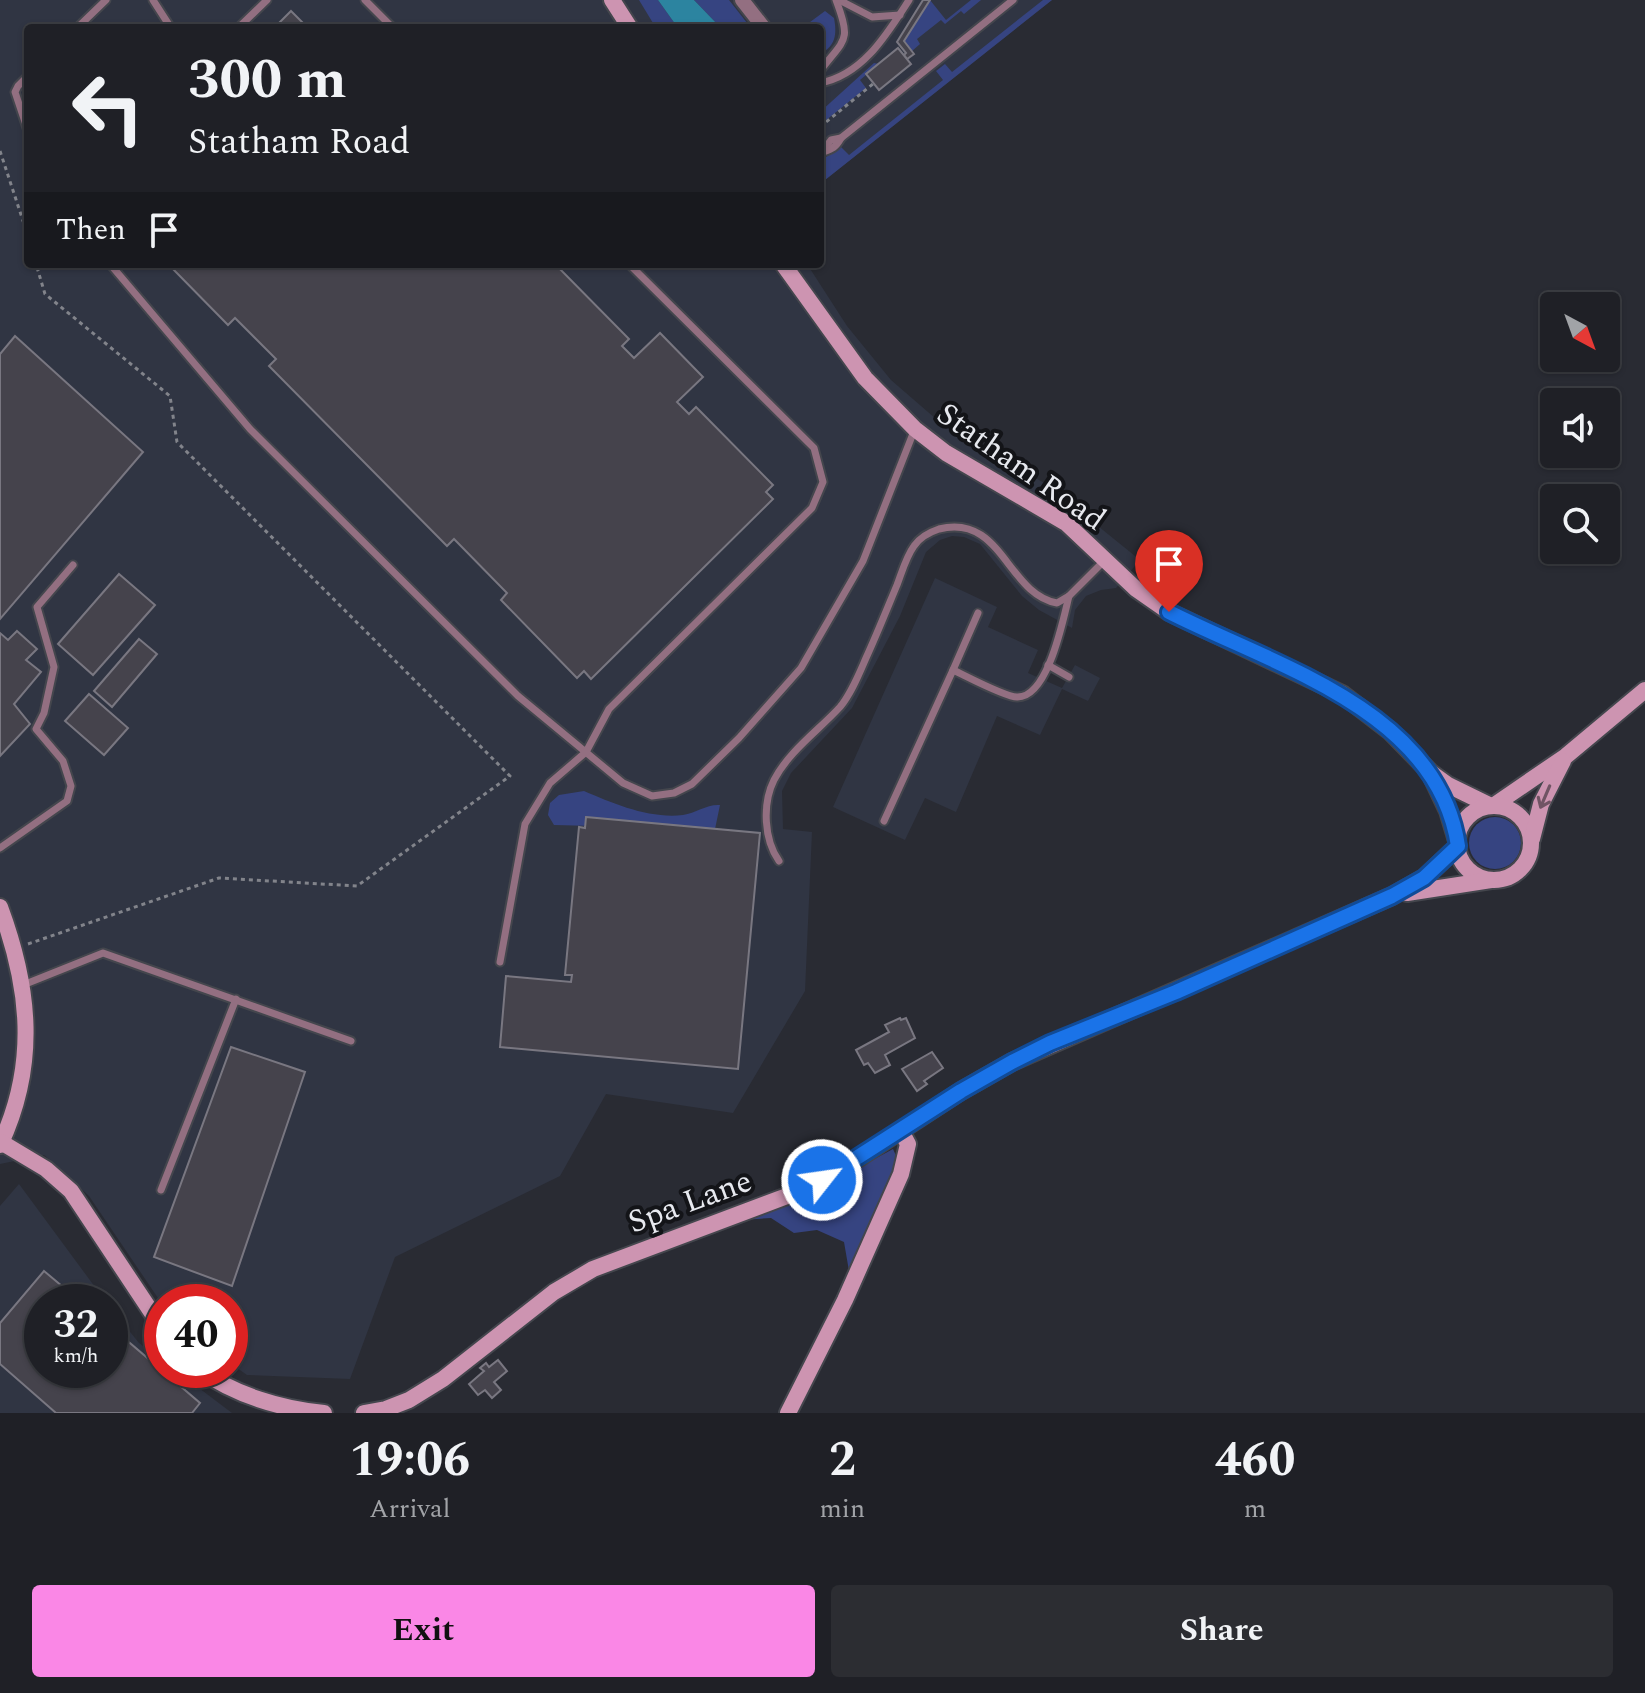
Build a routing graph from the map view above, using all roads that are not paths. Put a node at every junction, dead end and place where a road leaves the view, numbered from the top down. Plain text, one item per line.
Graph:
1 (106, 0) edge
2 (153, 0) edge
3 (267, 0) edge
4 (365, 0) edge
5 (612, 0) edge
6 (742, 0) edge
7 (838, 0) edge
8 (909, 0) edge
9 (1013, 0) edge
10 (900, 15) junction
11 (81, 24) edge
12 (168, 24) edge
13 (242, 24) edge
14 (389, 24) edge
15 (627, 24) edge
16 (761, 24) edge
17 (824, 66) edge
18 (24, 80) edge
19 (824, 82) edge
20 (24, 119) edge
21 (824, 152) edge
22 (113, 268) edge
23 (633, 268) edge
24 (786, 268) edge
25 (915, 429) junction
26 (1105, 560) junction
27 (73, 565) dead end
28 (1069, 596) junction
29 (978, 613) dead end
30 (1048, 665) junction
31 (953, 670) junction
32 (1069, 677) dead end
33 (1641, 698) edge
34 (586, 752) junction
35 (1566, 756) junction
36 (1430, 772) junction
37 (1492, 806) junction
38 (884, 821) dead end
39 (1531, 841) junction
40 (1458, 844) junction
41 (0, 848) edge
42 (779, 861) dead end
43 (1493, 880) junction
44 (1392, 896) junction
45 (0, 907) edge
46 (500, 962) dead end
47 (22, 986) junction
48 (236, 999) junction
49 (351, 1041) dead end
50 (901, 1131) junction
51 (1, 1143) edge
52 (161, 1190) dead end
53 (144, 1301) edge
54 (232, 1388) edge
55 (324, 1413) edge
56 (364, 1413) edge
57 (788, 1413) edge

1 - 11 lane
2 - 12 lane
3 - 13 lane
4 - 14 lane
5 - 15 street
6 - 16 street
7 - 10 lane
7 - 17 lane
8 - 10 lane
9 - 21 lane
10 - 19 lane
18 - 20 lane
22 - 34 lane
23 - 34 lane
24 - 25 street, Statham Road
25 - 26 street, Statham Road
25 - 34 lane
26 - 28 lane
26 - 36 street, Statham Road
27 - 41 lane
28 - 30 lane
28 - 42 lane
29 - 31 lane
30 - 31 lane
30 - 32 lane
31 - 38 lane
33 - 35 street
34 - 46 lane
35 - 37 street
35 -> 39 street
36 - 37 street, Statham Road
36 - 40 street, Statham Road
37 - 39 street
37 - 40 street
39 - 43 street
40 - 43 street
40 - 44 street, Spa Lane
43 - 44 street, Spa Lane
44 - 50 street, Spa Lane
45 - 47 street
47 - 48 lane
47 - 51 street
48 - 49 lane
48 - 52 lane
50 - 56 street, Spa Lane
50 - 57 street
51 - 53 street
54 - 55 street

